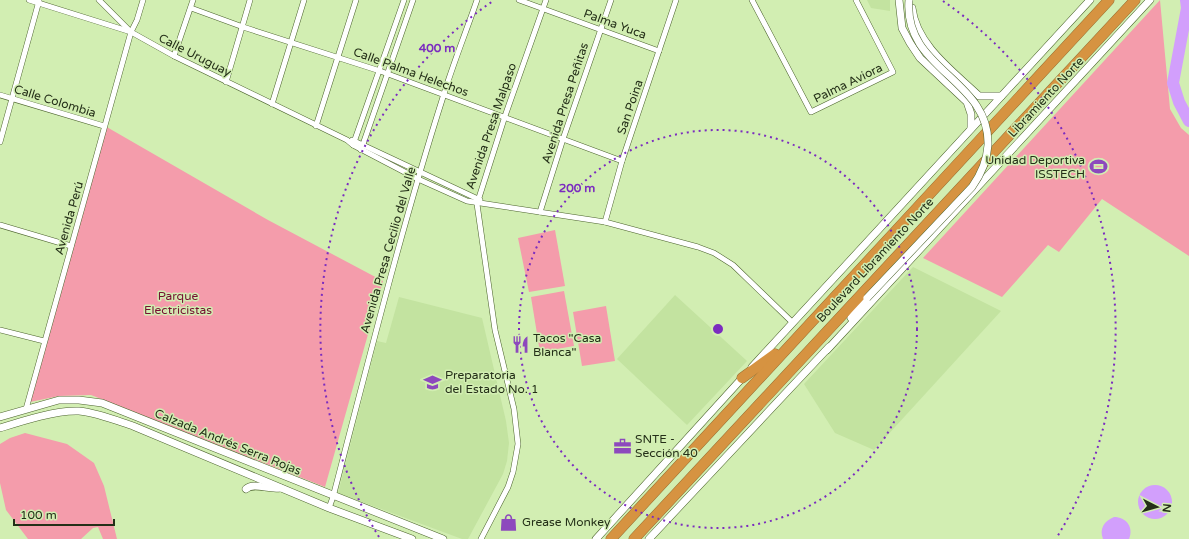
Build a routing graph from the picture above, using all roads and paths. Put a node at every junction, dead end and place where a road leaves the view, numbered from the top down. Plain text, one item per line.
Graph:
1 (29, 0) edge
2 (99, 0) edge
3 (143, 0) edge
4 (193, 0) edge
5 (250, 0) edge
6 (304, 0) edge
7 (356, 0) edge
8 (404, 0) edge
9 (412, 0) edge
10 (477, 0) edge
11 (519, 0) edge
12 (546, 0) edge
13 (610, 0) edge
14 (676, 0) edge
15 (752, 0) edge
16 (856, 0) edge
17 (899, 0) edge
18 (911, 0) edge
19 (1090, 0) edge
20 (1109, 0) edge
21 (1135, 0) edge
22 (1150, 0) edge
23 (39, 1) edge
24 (191, 8) junction
25 (543, 9) junction
26 (243, 27) junction
27 (600, 29) junction
28 (131, 32) junction
29 (291, 41) junction
30 (660, 51) junction
31 (174, 56) junction
32 (339, 57) junction
33 (380, 71) junction
34 (387, 74) junction
35 (226, 82) junction
36 (0, 95) edge
37 (443, 96) junction
38 (1001, 96) junction
39 (12, 98) junction
40 (272, 104) junction
41 (505, 116) junction
42 (104, 126) junction
43 (316, 126) junction
44 (972, 128) junction
45 (563, 139) junction
46 (0, 142) edge
47 (354, 143) junction
48 (362, 147) junction
49 (622, 161) junction
50 (420, 172) junction
51 (418, 179) junction
52 (478, 198) junction
53 (484, 203) junction
54 (477, 204) junction
55 (540, 212) junction
56 (605, 222) junction
57 (0, 225) edge
58 (71, 246) junction
59 (792, 322) junction
60 (0, 330) edge
61 (794, 340) junction
62 (44, 341) junction
63 (827, 350) junction
64 (742, 378) junction
65 (26, 409) junction
66 (0, 417) edge
67 (0, 428) edge
68 (281, 488) junction
69 (246, 489) dead end
70 (333, 496) junction
71 (329, 508) junction
72 (412, 539) edge
73 (443, 539) edge
74 (481, 539) edge
75 (596, 539) edge
76 (611, 539) edge
77 (634, 539) edge
78 (649, 539) edge

1 - 23 street, Calle Uruguay
2 - 28 street
3 - 28 street, Avenida Perú
4 - 24 street
5 - 26 street
6 - 29 street
7 - 32 street
8 - 33 street
9 - 34 street
10 - 37 street, Avenida Presa Cecilio del Valle
11 - 25 street, Palma Yuca
12 - 25 street, Avenida Presa Malpaso
13 - 27 street, Avenida Presa Peñitas
14 - 30 street, San Poina
15 - 16 street, Palma Aviora
17 - 44 main road
18 - 38 main road
18 - 63 main road, bridge
19 - 38 main road
20 - 61 highway, Boulevard Libramiento Norte
21 - 77 highway, Boulevard Libramiento Norte
22 - 63 main road, Libramiento Norte
23 - 28 street, Calle Uruguay
23 - 39 street
24 - 26 street, Calle Palma Helechos
24 - 31 street
25 - 27 street, Palma Yuca
25 - 41 street, Avenida Presa Malpaso
26 - 29 street, Calle Palma Helechos
26 - 35 street
27 - 30 street, Palma Yuca
27 - 45 street, Avenida Presa Peñitas
28 - 31 street, Calle Uruguay
28 - 42 street, Avenida Perú
29 - 32 street, Calle Palma Helechos
29 - 40 street
30 - 49 street, San Poina
31 - 35 street, Calle Uruguay
32 - 33 street, Calle Palma Helechos
32 - 43 street
33 - 34 street, Calle Palma Helechos
33 - 47 street
34 - 37 street, Calle Palma Helechos
34 - 48 street
35 - 40 street, Calle Uruguay
36 - 39 street, Calle Colombia
37 - 41 street, Calle Palma Helechos
37 - 50 street, Avenida Presa Cecilio del Valle
38 - 44 main road
39 - 42 street, Calle Colombia
39 - 46 street
40 - 43 street, Calle Uruguay
41 - 45 street, Calle Palma Helechos
41 - 52 street, Avenida Presa Malpaso
42 - 58 street, Avenida Perú
43 - 47 street, Calle Uruguay
44 - 59 main road
45 - 49 street, Calle Palma Helechos
45 - 55 street, Avenida Presa Peñitas
47 - 48 street
48 - 50 street
48 - 51 street
49 - 56 street, San Poina
50 - 51 street, Avenida Presa Cecilio del Valle
50 - 52 street
51 - 54 street
51 - 70 street, Avenida Presa Cecilio del Valle
52 - 53 street
52 - 54 street, Avenida Presa Malpaso
53 - 54 street
53 - 55 street
54 - 74 street, Avenida Presa Malpaso
55 - 56 street
56 - 59 street
57 - 58 street
58 - 62 street, Avenida Perú
59 - 64 main road
60 - 62 street
61 - 64 highway
61 - 76 highway, Boulevard Libramiento Norte
62 - 65 street, Avenida Perú
63 - 78 main road
64 - 75 main road
65 - 66 main road, Calzada Andrés Serra Rojas
65 - 70 main road, Calzada Andrés Serra Rojas
67 - 68 main road, Calzada Andrés Serra Rojas
68 - 69 main road
68 - 71 main road, Calzada Andrés Serra Rojas
70 - 71 street, Avenida Presa Cecilio del Valle
70 - 73 main road, Calzada Andrés Serra Rojas
71 - 72 main road, Calzada Andrés Serra Rojas

